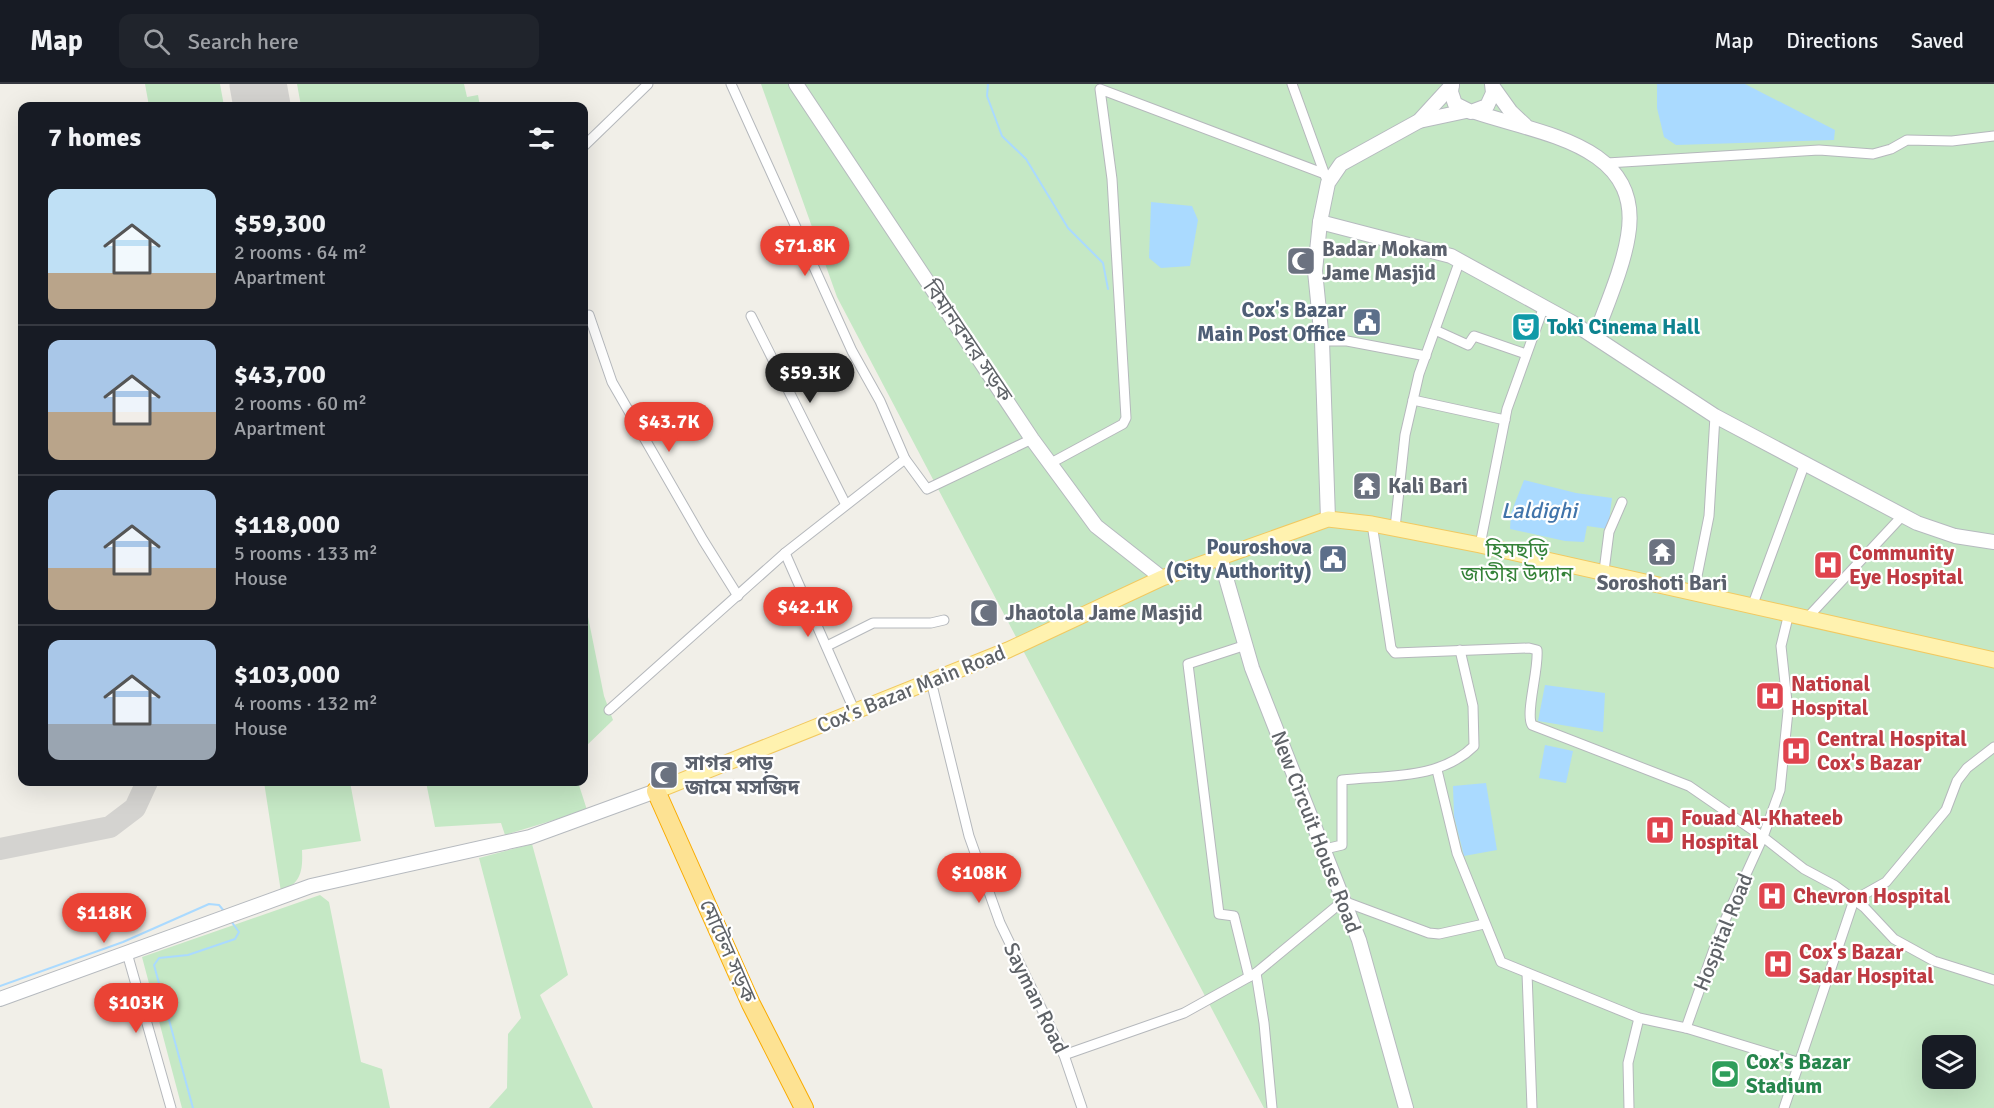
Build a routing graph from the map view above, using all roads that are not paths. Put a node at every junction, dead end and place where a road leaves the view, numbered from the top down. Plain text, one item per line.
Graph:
1 (648, 84) edge
2 (731, 84) edge
3 (796, 84) edge
4 (1292, 84) edge
5 (1452, 85) edge
6 (1492, 85) edge
7 (1471, 112) junction
8 (1419, 121) junction
9 (1530, 128) junction
10 (1994, 136) edge
11 (588, 142) edge
12 (1607, 163) junction
13 (1327, 179) junction
14 (1320, 222) junction
15 (1460, 260) junction
16 (1544, 306) junction
17 (589, 315) dead end
18 (752, 316) dead end
19 (1435, 330) junction
20 (1595, 337) junction
21 (1322, 341) junction
22 (1526, 354) junction
23 (1426, 356) junction
24 (1413, 400) junction
25 (1715, 416) junction
26 (1505, 420) junction
27 (1032, 439) junction
28 (905, 459) junction
29 (1051, 462) junction
30 (1805, 463) junction
31 (1622, 502) dead end
32 (845, 503) junction
33 (1904, 514) junction
34 (1328, 519) junction
35 (1372, 524) junction
36 (1395, 528) junction
37 (1994, 542) edge
38 (1480, 545) junction
39 (785, 553) junction
40 (1220, 557) junction
41 (1604, 571) junction
42 (1161, 578) junction
43 (1694, 591) junction
44 (738, 596) junction
45 (1753, 604) junction
46 (1789, 613) junction
47 (1808, 617) junction
48 (944, 620) dead end
49 (1246, 645) junction
50 (827, 646) junction
51 (1460, 650) junction
52 (1994, 660) edge
53 (931, 681) junction
54 (609, 710) dead end
55 (855, 712) junction
56 (1994, 747) edge
57 (1437, 770) junction
58 (657, 791) junction
59 (1763, 837) junction
60 (1325, 849) junction
61 (1854, 900) junction
62 (1343, 901) junction
63 (1484, 924) junction
64 (127, 953) junction
65 (1527, 973) junction
66 (1252, 975) junction
67 (1994, 980) edge
68 (0, 999) edge
69 (1638, 1018) junction
70 (1686, 1028) junction
71 (1064, 1055) junction
72 (1797, 1062) junction
73 (171, 1108) edge
74 (804, 1108) edge
75 (1082, 1108) edge
76 (1272, 1108) edge
77 (1406, 1108) edge
78 (1532, 1108) edge
79 (1629, 1108) edge
80 (1784, 1108) edge

1 - 11 street
2 - 28 street
3 - 27 street, বিমানবন্দর সড়ক
4 - 13 street
5 - 7 street
5 - 8 street
6 - 7 street
6 - 9 street
7 - 8 street
7 - 9 street
8 - 13 street
9 - 12 street
10 - 12 street
12 - 20 street
13 - 14 street
13 - 29 street
14 - 15 street
14 - 21 street
15 - 16 street
15 - 19 street
16 - 20 street
16 - 22 street
17 - 44 street
18 - 32 street
19 - 22 street
19 - 23 street
20 - 25 street
21 - 23 street
21 - 34 street
22 - 26 street
23 - 24 street
24 - 26 street
24 - 36 street
25 - 30 street
25 - 43 street
26 - 38 street
27 - 28 street
27 - 29 street, বিমানবন্দর সড়ক
28 - 32 street
29 - 42 street, বিমানবন্দর সড়ক
30 - 33 street
30 - 45 street
31 - 41 street
32 - 39 street
33 - 37 street
33 - 47 street
34 - 35 main road
34 - 40 main road, Cox's Bazar Main Road
35 - 36 main road
35 - 51 street
36 - 38 main road
38 - 41 main road
39 - 44 street
39 - 50 street
40 - 42 main road, Cox's Bazar Main Road
40 - 49 street, New Circuit House Road
41 - 43 main road
42 - 53 main road, Cox's Bazar Main Road
43 - 45 main road
44 - 54 street
45 - 46 main road
46 - 47 main road
46 - 59 street, Hospital Road
47 - 52 main road
48 - 50 street
49 - 60 street, New Circuit House Road
49 - 66 street
50 - 55 street
51 - 57 street
51 - 59 street
53 - 55 main road, Cox's Bazar Main Road
53 - 71 street, Sayman Road
55 - 58 main road, Cox's Bazar Main Road
56 - 61 street
57 - 60 street
57 - 63 street
58 - 64 street
58 - 74 highway, মোটেল সড়ক
59 - 61 street
59 - 70 street, Hospital Road
60 - 62 street, New Circuit House Road
61 - 67 street
61 - 72 street
62 - 63 street
62 - 66 street
62 - 77 street, New Circuit House Road
63 - 65 street
64 - 68 street
64 - 73 street
65 - 69 street
65 - 78 street
66 - 71 street
66 - 76 street
69 - 70 street
69 - 79 street
70 - 72 street
71 - 75 street, Sayman Road
72 - 80 street

